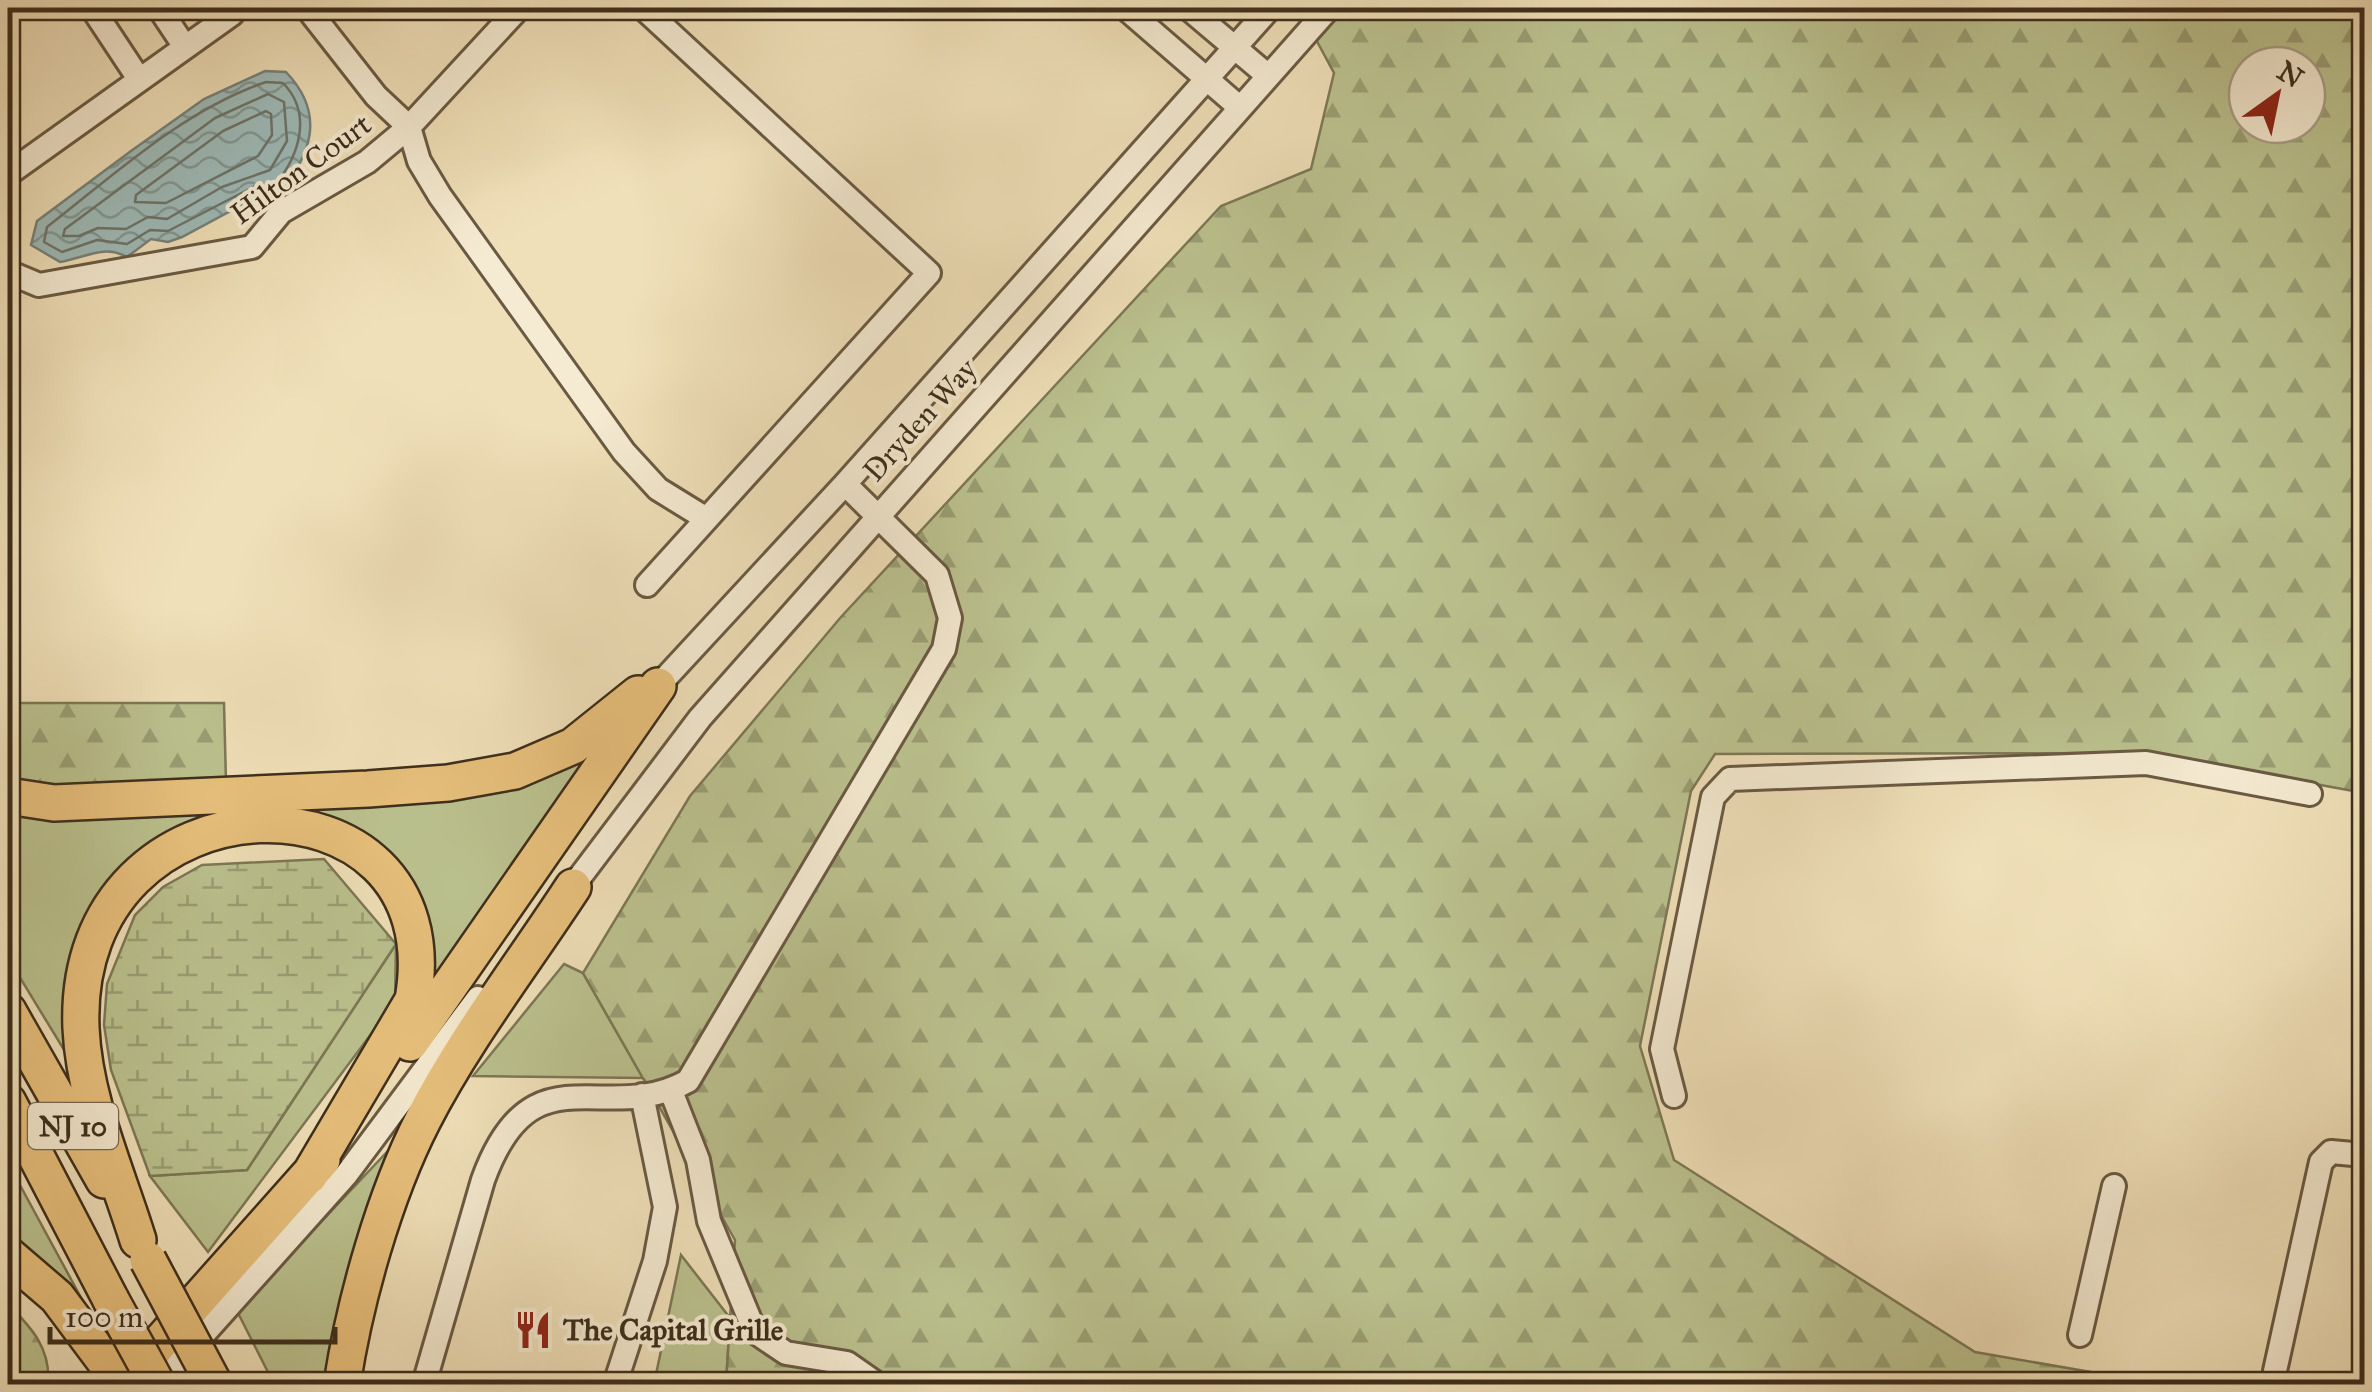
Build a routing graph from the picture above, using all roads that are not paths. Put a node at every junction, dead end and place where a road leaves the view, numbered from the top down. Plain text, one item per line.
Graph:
1 (92, 8) edge
2 (159, 8) edge
3 (228, 8) edge
4 (307, 8) edge
5 (519, 8) edge
6 (643, 8) edge
7 (1125, 8) edge
8 (1188, 8) edge
9 (1270, 8) edge
10 (1329, 8) edge
11 (185, 47) junction
12 (1234, 48) junction
13 (1266, 74) junction
14 (139, 79) junction
15 (1206, 79) junction
16 (1238, 106) junction
17 (408, 128) junction
18 (8, 174) edge
19 (8, 272) edge
20 (846, 484) junction
21 (878, 512) junction
22 (705, 518) junction
23 (648, 585) dead end
24 (658, 686) junction
25 (2310, 794) dead end
26 (8, 796) edge
27 (573, 887) junction
28 (8, 1011) edge
29 (671, 1091) junction
30 (642, 1095) junction
31 (1674, 1096) dead end
32 (8, 1102) edge
33 (2364, 1155) edge
34 (309, 1176) junction
35 (2114, 1186) dead end
36 (143, 1250) junction
37 (8, 1254) edge
38 (2080, 1335) dead end
39 (2274, 1371) dead end
40 (432, 1382) edge
41 (122, 1384) edge
42 (158, 1384) edge
43 (214, 1384) edge
44 (342, 1384) edge
45 (615, 1384) edge
46 (876, 1384) edge

1 - 14 street
2 - 11 street
3 - 11 street
4 - 17 street
5 - 17 street, Hilton Court
6 - 22 street
7 - 15 street
8 - 12 street
9 - 12 street, Dryden Way
10 - 13 street, Dryden Way
11 - 14 street
12 - 13 street
12 - 15 street, Dryden Way
13 - 16 street, Dryden Way
14 - 18 street
15 - 16 street
15 - 20 street, Dryden Way
16 - 21 street, Dryden Way
17 - 19 street, Hilton Court
17 - 22 street
20 - 21 street
20 - 24 street, Dryden Way
21 - 27 street, Dryden Way
21 - 29 street
22 - 23 street
24 - 26 highway
24 - 34 highway
25 - 31 street
27 - 42 street, Dryden Way
27 - 44 highway
28 - 36 highway, NJ 10
29 - 30 street
29 - 46 street
30 - 40 street
30 - 45 street
32 - 42 highway, NJ 10, bridge
33 - 39 street
34 - 36 highway
34 - 41 highway
35 - 38 street
36 - 43 highway, NJ 10, bridge
37 - 41 highway

